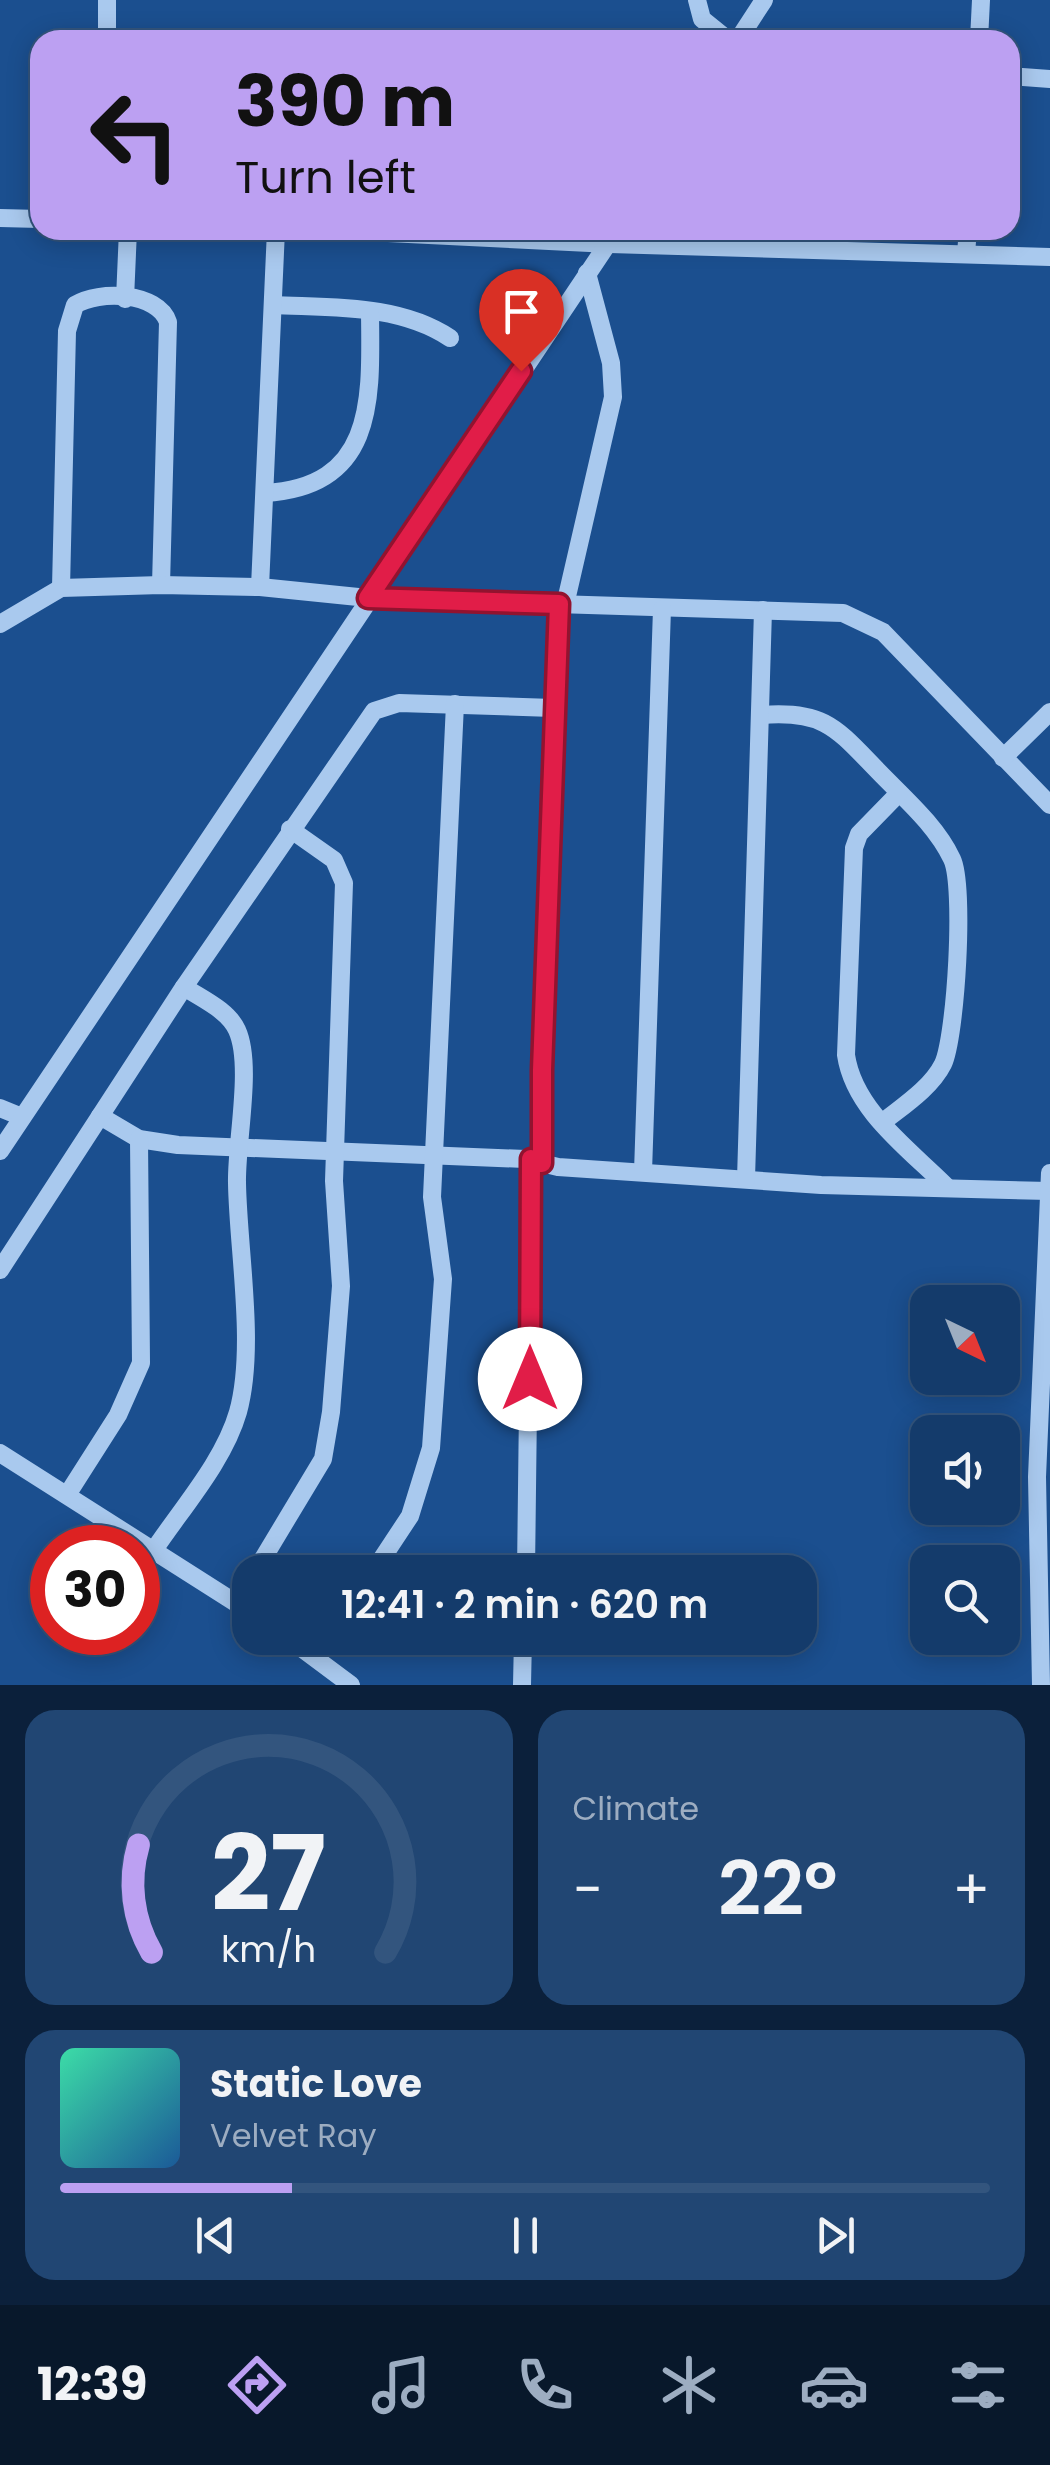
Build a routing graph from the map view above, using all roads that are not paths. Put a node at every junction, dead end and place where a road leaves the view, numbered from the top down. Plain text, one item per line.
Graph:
1 (107, 0) edge
2 (698, 0) edge
3 (764, 0) edge
4 (982, 0) edge
5 (107, 30) edge
6 (716, 30) edge
7 (744, 30) edge
8 (980, 30) edge
9 (1020, 76) edge
10 (1050, 78) edge
11 (0, 218) edge
12 (30, 219) edge
13 (128, 240) edge
14 (276, 240) edge
15 (612, 240) edge
16 (680, 240) edge
17 (967, 240) edge
18 (966, 253) junction
19 (1050, 256) edge
20 (587, 273) junction
21 (125, 299) junction
22 (273, 304) junction
23 (370, 312) junction
24 (450, 338) dead end
25 (265, 493) junction
26 (160, 585) junction
27 (260, 587) junction
28 (61, 588) junction
29 (368, 598) junction
30 (562, 604) junction
31 (662, 609) junction
32 (763, 610) junction
33 (0, 624) edge
34 (455, 704) junction
35 (554, 708) junction
36 (1050, 712) edge
37 (762, 715) junction
38 (1002, 758) junction
39 (899, 792) junction
40 (1050, 805) edge
41 (290, 829) junction
42 (184, 987) junction
43 (0, 1108) edge
44 (100, 1116) junction
45 (22, 1117) junction
46 (882, 1122) junction
47 (140, 1139) junction
48 (238, 1146) junction
49 (0, 1152) edge
50 (335, 1152) junction
51 (436, 1156) junction
52 (537, 1161) junction
53 (643, 1172) junction
54 (1050, 1173) edge
55 (746, 1179) junction
56 (946, 1186) junction
57 (1049, 1195) edge
58 (0, 1270) edge
59 (0, 1453) edge
60 (67, 1495) junction
61 (114, 1525) edge
62 (160, 1540) edge
63 (160, 1554) edge
64 (266, 1555) edge
65 (384, 1555) edge
66 (526, 1555) edge
67 (232, 1600) edge
68 (1044, 1622) edge
69 (314, 1655) edge
70 (523, 1655) edge
71 (351, 1685) edge
72 (522, 1685) edge
73 (1041, 1685) edge

1 - 5 street
2 - 6 street
3 - 7 street
4 - 8 street
9 - 10 street
11 - 12 street
13 - 21 street
14 - 22 street
15 - 20 street
16 - 18 street
17 - 18 street
18 - 19 street
20 - 29 street
20 - 30 street
21 - 26 street
21 - 28 street
22 - 23 street
22 - 25 street
23 - 24 street
23 - 25 street
25 - 27 street
26 - 27 street
26 - 28 street
27 - 29 street
28 - 33 street
29 - 30 street
29 - 45 street
30 - 31 street
30 - 35 street
31 - 32 street
31 - 53 street
32 - 37 street
32 - 38 street
34 - 35 street
34 - 41 street
34 - 51 street
35 - 52 street
36 - 38 street
37 - 39 street
37 - 55 street
38 - 40 street
39 - 46 street
39 - 46 street
41 - 42 street
41 - 50 street
42 - 44 street
42 - 48 street
43 - 45 street
44 - 47 street
44 - 58 street
45 - 49 street
46 - 56 street
47 - 48 street
47 - 60 street
48 - 50 street
48 - 62 street
50 - 51 street
50 - 64 street
51 - 52 street
51 - 65 street
52 - 53 street
52 - 66 street
53 - 55 street
54 - 57 street
55 - 56 street
56 - 57 street
57 - 68 street
59 - 60 street
60 - 61 street
63 - 67 street
68 - 73 street
69 - 71 street
70 - 72 street

